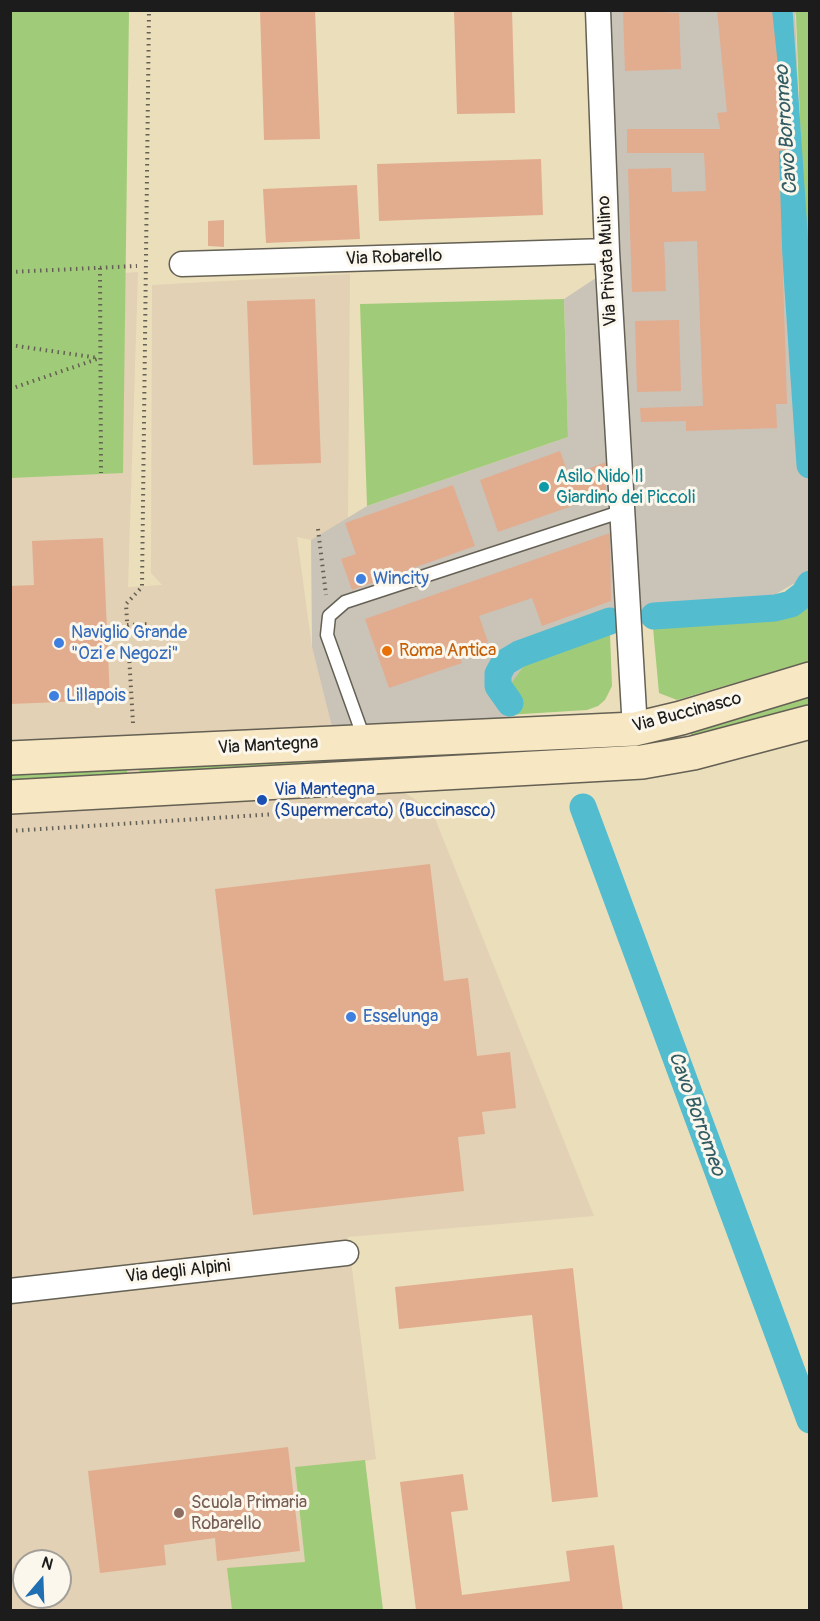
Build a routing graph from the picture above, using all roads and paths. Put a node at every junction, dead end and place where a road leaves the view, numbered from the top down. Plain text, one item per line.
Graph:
1 (149, 10) edge
2 (598, 10) edge
3 (607, 251) junction
4 (182, 264) dead end
5 (137, 266) dead end
6 (100, 268) junction
7 (10, 272) edge
8 (10, 345) edge
9 (100, 358) junction
10 (10, 389) edge
11 (101, 473) dead end
12 (623, 511) junction
13 (318, 529) dead end
14 (329, 616) junction
15 (148, 624) dead end
16 (127, 625) junction
17 (810, 679) edge
18 (810, 722) edge
19 (635, 729) junction
20 (133, 733) dead end
21 (526, 735) joint
22 (366, 742) junction
23 (10, 758) edge
24 (10, 796) edge
25 (314, 812) dead end
26 (10, 831) edge
27 (345, 1253) dead end
28 (10, 1291) edge

1 - 16 path
2 - 3 street, Via Privata Mulino
3 - 4 street, Via Robarello
3 - 12 street, Via Privata Mulino
5 - 6 path
6 - 7 path
6 - 9 path
8 - 9 path
9 - 10 path
9 - 11 path
12 - 14 lane
12 - 19 street, Via Privata Mulino
13 - 14 path
14 - 22 lane
15 - 16 path
16 - 20 path
17 - 19 street, Via Buccinasco
18 - 24 street, Via Buccinasco
19 - 21 street, Via Buccinasco
21 - 22 street, Via Mantegna
22 - 23 street, Via Mantegna
25 - 26 path
27 - 28 street, Via degli Alpini

